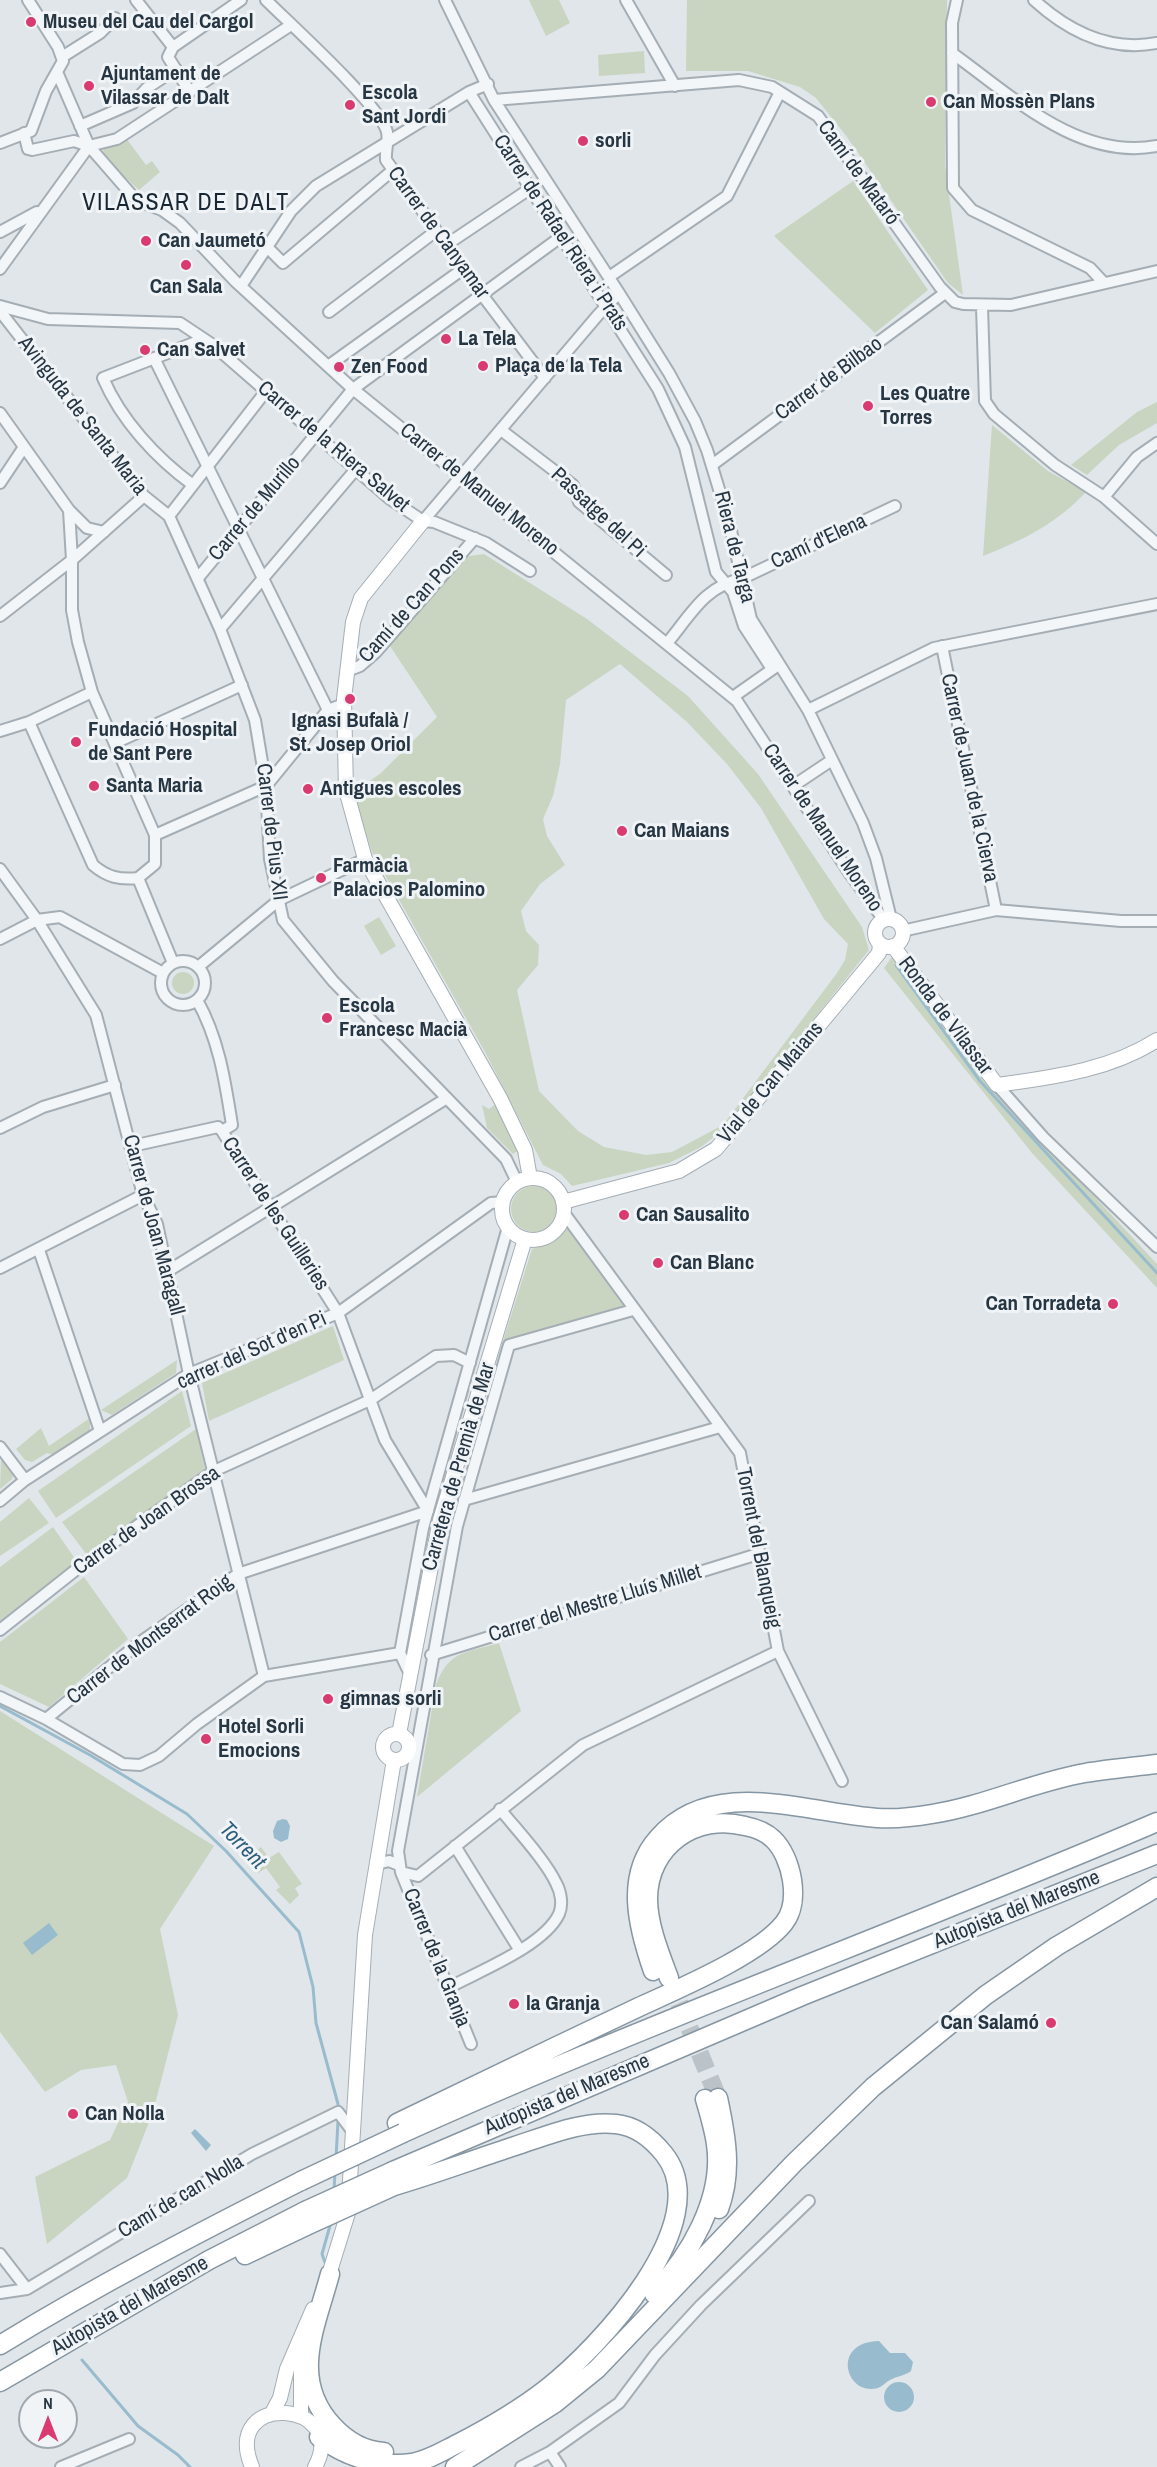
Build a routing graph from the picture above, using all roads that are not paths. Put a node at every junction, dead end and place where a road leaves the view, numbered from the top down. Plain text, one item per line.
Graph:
1 (28, 0) edge
2 (136, 0) edge
3 (241, 0) edge
4 (266, 0) edge
5 (626, 0) edge
6 (957, 0) edge
7 (1034, 0) edge
8 (448, 1) edge
9 (116, 18) dead end
10 (291, 25) junction
11 (1157, 43) edge
12 (173, 47) junction
13 (60, 52) junction
14 (952, 53) junction
15 (176, 69) junction
16 (58, 75) junction
17 (488, 84) junction
18 (675, 86) junction
19 (190, 92) junction
20 (469, 92) junction
21 (780, 92) junction
22 (494, 100) junction
23 (80, 126) junction
24 (24, 133) junction
25 (0, 142) edge
26 (386, 142) junction
27 (89, 146) junction
28 (1157, 146) edge
29 (393, 170) junction
30 (531, 188) junction
31 (45, 207) junction
32 (436, 231) junction
33 (0, 232) edge
34 (562, 236) junction
35 (446, 245) junction
36 (267, 247) junction
37 (0, 268) edge
38 (463, 269) junction
39 (1157, 271) edge
40 (609, 277) junction
41 (1104, 283) junction
42 (240, 286) junction
43 (619, 293) junction
44 (945, 293) junction
45 (483, 296) junction
46 (0, 306) edge
47 (982, 307) junction
48 (605, 308) junction
49 (0, 311) edge
50 (329, 312) dead end
51 (204, 339) junction
52 (154, 358) junction
53 (328, 366) junction
54 (545, 378) junction
55 (353, 389) junction
56 (266, 391) junction
57 (0, 413) edge
58 (501, 430) junction
59 (316, 435) junction
60 (1157, 443) edge
61 (24, 447) junction
62 (712, 465) junction
63 (208, 466) junction
64 (356, 469) junction
65 (462, 477) junction
66 (0, 483) edge
67 (194, 485) junction
68 (144, 496) junction
69 (1104, 496) junction
70 (895, 506) dead end
71 (69, 510) junction
72 (169, 516) junction
73 (423, 521) junction
74 (239, 529) junction
75 (104, 532) junction
76 (475, 538) junction
77 (1157, 544) edge
78 (72, 560) junction
79 (530, 571) dead end
80 (666, 575) dead end
81 (198, 578) junction
82 (263, 578) junction
83 (743, 578) junction
84 (722, 583) junction
85 (1157, 604) edge
86 (0, 616) edge
87 (220, 629) junction
88 (668, 642) junction
89 (942, 646) junction
90 (776, 667) junction
91 (347, 671) junction
92 (242, 685) junction
93 (92, 692) junction
94 (733, 697) junction
95 (344, 704) junction
96 (328, 710) junction
97 (808, 710) junction
98 (29, 722) junction
99 (0, 731) edge
100 (115, 743) junction
101 (832, 760) junction
102 (266, 786) junction
103 (793, 786) junction
104 (155, 835) junction
105 (365, 859) junction
106 (0, 869) edge
107 (138, 878) junction
108 (279, 900) junction
109 (996, 910) junction
110 (888, 920) junction
111 (37, 921) junction
112 (1157, 921) edge
113 (902, 931) junction
114 (0, 939) edge
115 (887, 945) junction
116 (173, 963) junction
117 (198, 967) junction
118 (163, 973) junction
119 (197, 1000) junction
120 (1157, 1041) edge
121 (115, 1085) junction
122 (997, 1085) junction
123 (447, 1098) junction
124 (0, 1128) edge
125 (222, 1131) junction
126 (132, 1146) junction
127 (523, 1180) junction
128 (143, 1196) junction
129 (503, 1202) junction
130 (270, 1207) junction
131 (564, 1207) junction
132 (508, 1227) junction
133 (525, 1239) junction
134 (1157, 1247) edge
135 (39, 1250) junction
136 (0, 1268) edge
137 (168, 1271) junction
138 (633, 1310) junction
139 (338, 1312) junction
140 (470, 1363) junction
141 (189, 1374) junction
142 (370, 1400) junction
143 (720, 1427) junction
144 (100, 1431) junction
145 (0, 1447) edge
146 (214, 1470) junction
147 (25, 1480) junction
148 (464, 1500) junction
149 (0, 1501) edge
150 (428, 1511) junction
151 (758, 1554) junction
152 (238, 1574) junction
153 (0, 1630) edge
154 (778, 1651) junction
155 (400, 1653) junction
156 (431, 1655) junction
157 (409, 1672) junction
158 (264, 1676) junction
159 (0, 1697) edge
160 (46, 1719) junction
161 (408, 1736) junction
162 (400, 1758) junction
163 (1157, 1764) edge
164 (411, 1776) junction
165 (842, 1781) dead end
166 (500, 1809) junction
167 (1157, 1822) edge
168 (455, 1846) junction
169 (1157, 1854) edge
170 (377, 1864) junction
171 (400, 1868) junction
172 (1157, 1887) edge
173 (519, 1949) junction
174 (668, 1984) junction
175 (448, 1988) junction
176 (471, 2044) dead end
177 (354, 2100) junction
178 (338, 2112) junction
179 (400, 2128) junction
180 (353, 2132) junction
181 (393, 2178) junction
182 (809, 2201) dead end
183 (0, 2254) edge
184 (330, 2274) junction
185 (27, 2289) junction
186 (0, 2293) edge
187 (670, 2293) junction
188 (302, 2334) junction
189 (0, 2345) edge
190 (0, 2382) edge
191 (548, 2388) junction
192 (272, 2413) junction
193 (301, 2416) junction
194 (319, 2437) junction
195 (129, 2439) dead end
196 (454, 2445) junction
197 (550, 2452) junction
198 (462, 2462) edge
199 (247, 2463) edge
200 (61, 2467) edge
201 (315, 2467) edge
202 (439, 2467) edge
203 (521, 2467) edge
204 (560, 2467) edge

1 - 13 street
2 - 12 street
3 - 12 street
4 - 10 street, Carrer de Canyamar
5 - 18 street
6 - 14 street
7 - 11 street
8 - 17 street, Riera de Targa
9 - 13 street
10 - 19 street
10 - 26 street, Carrer de Canyamar
12 - 15 street
13 - 16 street
14 - 28 street
14 - 41 street
15 - 19 street
15 - 23 street
16 - 23 street, Carrer de Manuel Moreno
16 - 24 street
17 - 20 street
17 - 22 street, Riera de Targa
18 - 21 street, Camí de Mataró
18 - 22 street, Camí de Mataró
19 - 27 street
20 - 26 street
20 - 30 street, Carrer de Rafael Riera i Prats
21 - 40 street
21 - 44 street, Camí de Mataró
22 - 40 street, Riera de Targa
23 - 27 street, Carrer de Manuel Moreno
24 - 25 street
24 - 27 street
26 - 29 street, Carrer de Canyamar
26 - 36 street
27 - 31 street
27 - 42 street, Carrer de Manuel Moreno
29 - 32 street, Carrer de Canyamar
29 - 36 street
30 - 34 street, Carrer de Rafael Riera i Prats
30 - 35 street
31 - 33 street
31 - 37 street
32 - 35 street, Carrer de Canyamar
32 - 50 street
34 - 45 street, Carrer de Murillo
34 - 48 street, Carrer de Rafael Riera i Prats
35 - 38 street, Carrer de Canyamar
36 - 42 street
38 - 45 street, Carrer de Canyamar
38 - 53 street
39 - 41 street, Camí de Mataró
40 - 43 street, Riera de Targa
41 - 47 street, Camí de Mataró
42 - 53 street, Carrer de Manuel Moreno
43 - 48 street
43 - 62 street, Riera de Targa
44 - 47 street, Camí de Mataró
44 - 62 street, Carrer de Bilbao
45 - 54 street, Carrer de Canyamar
45 - 55 street, Carrer de Murillo
46 - 51 street, Carrer de la Riera Salvet
47 - 69 street
48 - 54 street
48 - 84 street, Carrer de Rafael Riera i Prats
49 - 68 street, Avinguda de Santa Maria
51 - 52 street
51 - 56 street, Carrer de la Riera Salvet
52 - 63 street
52 - 67 street
53 - 55 street, Carrer de Manuel Moreno
54 - 58 street
55 - 59 street, Carrer de Murillo
55 - 65 street, Carrer de Manuel Moreno
56 - 59 street, Carrer de la Riera Salvet
56 - 63 street
57 - 61 street
58 - 65 street
58 - 80 street, Passatge del Pi
59 - 64 street, Carrer de la Riera Salvet
59 - 74 street, Carrer de Murillo
60 - 69 street
61 - 66 street
61 - 71 street
62 - 83 street, Riera de Targa
63 - 67 street
63 - 74 street
64 - 73 street, Carrer de la Riera Salvet
64 - 82 street
65 - 73 street
65 - 88 street, Carrer de Manuel Moreno
67 - 72 street
68 - 72 street, Avinguda de Santa Maria
68 - 75 street
69 - 77 street
70 - 83 street, Camí d'Elena
71 - 75 street
71 - 78 street
72 - 81 street, Carrer de Pius XII
73 - 76 street, Carrer de la Riera Salvet
73 - 91 street
74 - 81 street, Carrer de Murillo
74 - 82 street
75 - 78 street
76 - 79 street, Carrer de la Riera Salvet
76 - 91 street, Camí de Can Pons
78 - 86 street
78 - 93 street
81 - 87 street, Carrer de Pius XII
82 - 87 street
82 - 96 street
83 - 84 street, Camí d'Elena
83 - 90 street, Riera de Targa
84 - 88 street
84 - 90 street, Carrer de Rafael Riera i Prats
85 - 89 street
87 - 92 street, Carrer de Pius XII
88 - 94 street, Carrer de Manuel Moreno
89 - 97 street
89 - 109 street, Carrer de Juan de la Cierva
90 - 94 street
90 - 97 street, Riera de Targa
91 - 95 street
92 - 100 street
92 - 102 street, Carrer de Pius XII
93 - 98 street
93 - 100 street
94 - 103 street, Carrer de Manuel Moreno
95 - 96 street
95 - 105 street
96 - 102 street
97 - 101 street, Riera de Targa
98 - 99 street
98 - 107 street
100 - 104 street
101 - 103 street
101 - 110 street, Riera de Targa
102 - 104 street
102 - 108 street, Carrer de Pius XII
103 - 110 street, Carrer de Manuel Moreno
104 - 107 street
105 - 108 street
105 - 127 street
106 - 111 street, Carrer de Joan Maragall
107 - 116 street
108 - 117 street
108 - 123 street, Carrer de Pius XII
109 - 112 street
109 - 113 street
110 - 113 street
110 - 115 street
111 - 114 street
111 - 118 street
111 - 121 street, Carrer de Joan Maragall
113 - 115 street
115 - 122 street, Ronda de Vilassar
115 - 131 street, Vial de Can Maians
116 - 117 street
116 - 118 street
117 - 119 street
118 - 119 street
119 - 125 street
120 - 122 street
121 - 124 street
121 - 126 street, Carrer de Joan Maragall
122 - 134 street
123 - 127 street, Carrer de Pius XII
123 - 130 street
125 - 126 street, Carrer de les Guilleries
125 - 130 street, Carrer de les Guilleries
126 - 128 street, Carrer de Joan Maragall
127 - 129 street
127 - 131 street
128 - 135 street
128 - 137 street, Carrer de Joan Maragall
129 - 132 street
129 - 139 street, carrer del Sot d'en Pi
130 - 137 street
130 - 139 street, Carrer de les Guilleries
131 - 133 street
131 - 138 street, Torrent del Blanqueig
132 - 133 street
132 - 140 street
133 - 157 street, Carretera de Premià de Mar
135 - 136 street
135 - 144 street
137 - 141 street, Carrer de Joan Maragall
138 - 143 street, Torrent del Blanqueig
138 - 148 street
139 - 141 street, carrer del Sot d'en Pi
139 - 142 street, Carrer de les Guilleries
140 - 142 street, Carrer de Joan Brossa
140 - 150 street
141 - 144 street, carrer del Sot d'en Pi
141 - 146 street, Carrer de Joan Maragall
142 - 146 street, Carrer de Joan Brossa
142 - 150 street, Carrer de les Guilleries
143 - 148 street
143 - 151 street, Torrent del Blanqueig
144 - 147 street, carrer del Sot d'en Pi
145 - 147 street
146 - 152 street, Carrer de Joan Maragall
146 - 153 street, Carrer de Joan Brossa
147 - 149 street, carrer del Sot d'en Pi
148 - 156 street
150 - 152 street, Carrer de Montserrat Roig
150 - 155 street
151 - 154 street, Torrent del Blanqueig
151 - 156 street, Carrer del Mestre Lluís Millet
152 - 158 street, Carrer de Joan Maragall
152 - 160 street, Carrer de Montserrat Roig
154 - 165 street, Torrent del Blanqueig
154 - 166 street
155 - 157 street
155 - 158 street
156 - 161 street
157 - 161 street, Carretera de Premià de Mar
158 - 160 street
159 - 160 street
161 - 162 street
161 - 162 street
161 - 164 street
162 - 164 street
162 - 170 street
163 - 174 highway
164 - 171 street
166 - 168 street
166 - 173 street
167 - 179 highway, Autopista del Maresme
168 - 171 street
168 - 173 street
169 - 181 highway, Autopista del Maresme
170 - 171 street
170 - 177 street
171 - 175 street, Carrer de la Granja
172 - 187 highway
173 - 175 street
174 - 174 highway
174 - 179 highway
175 - 176 street, Carrer de la Granja
177 - 178 street, Camí de can Nolla
177 - 180 street
178 - 180 street
178 - 185 street, Camí de can Nolla
179 - 189 highway, Autopista del Maresme, bridge
180 - 184 street
181 - 190 highway, Autopista del Maresme, bridge
181 - 191 highway
182 - 197 street
183 - 185 street
184 - 188 street
184 - 196 highway
185 - 186 street
187 - 191 highway
187 - 198 highway
188 - 192 street
188 - 193 street
191 - 196 highway
192 - 193 street
192 - 199 street
193 - 194 street
194 - 196 highway
194 - 201 street
195 - 200 street
197 - 203 street
197 - 204 street
198 - 202 highway

